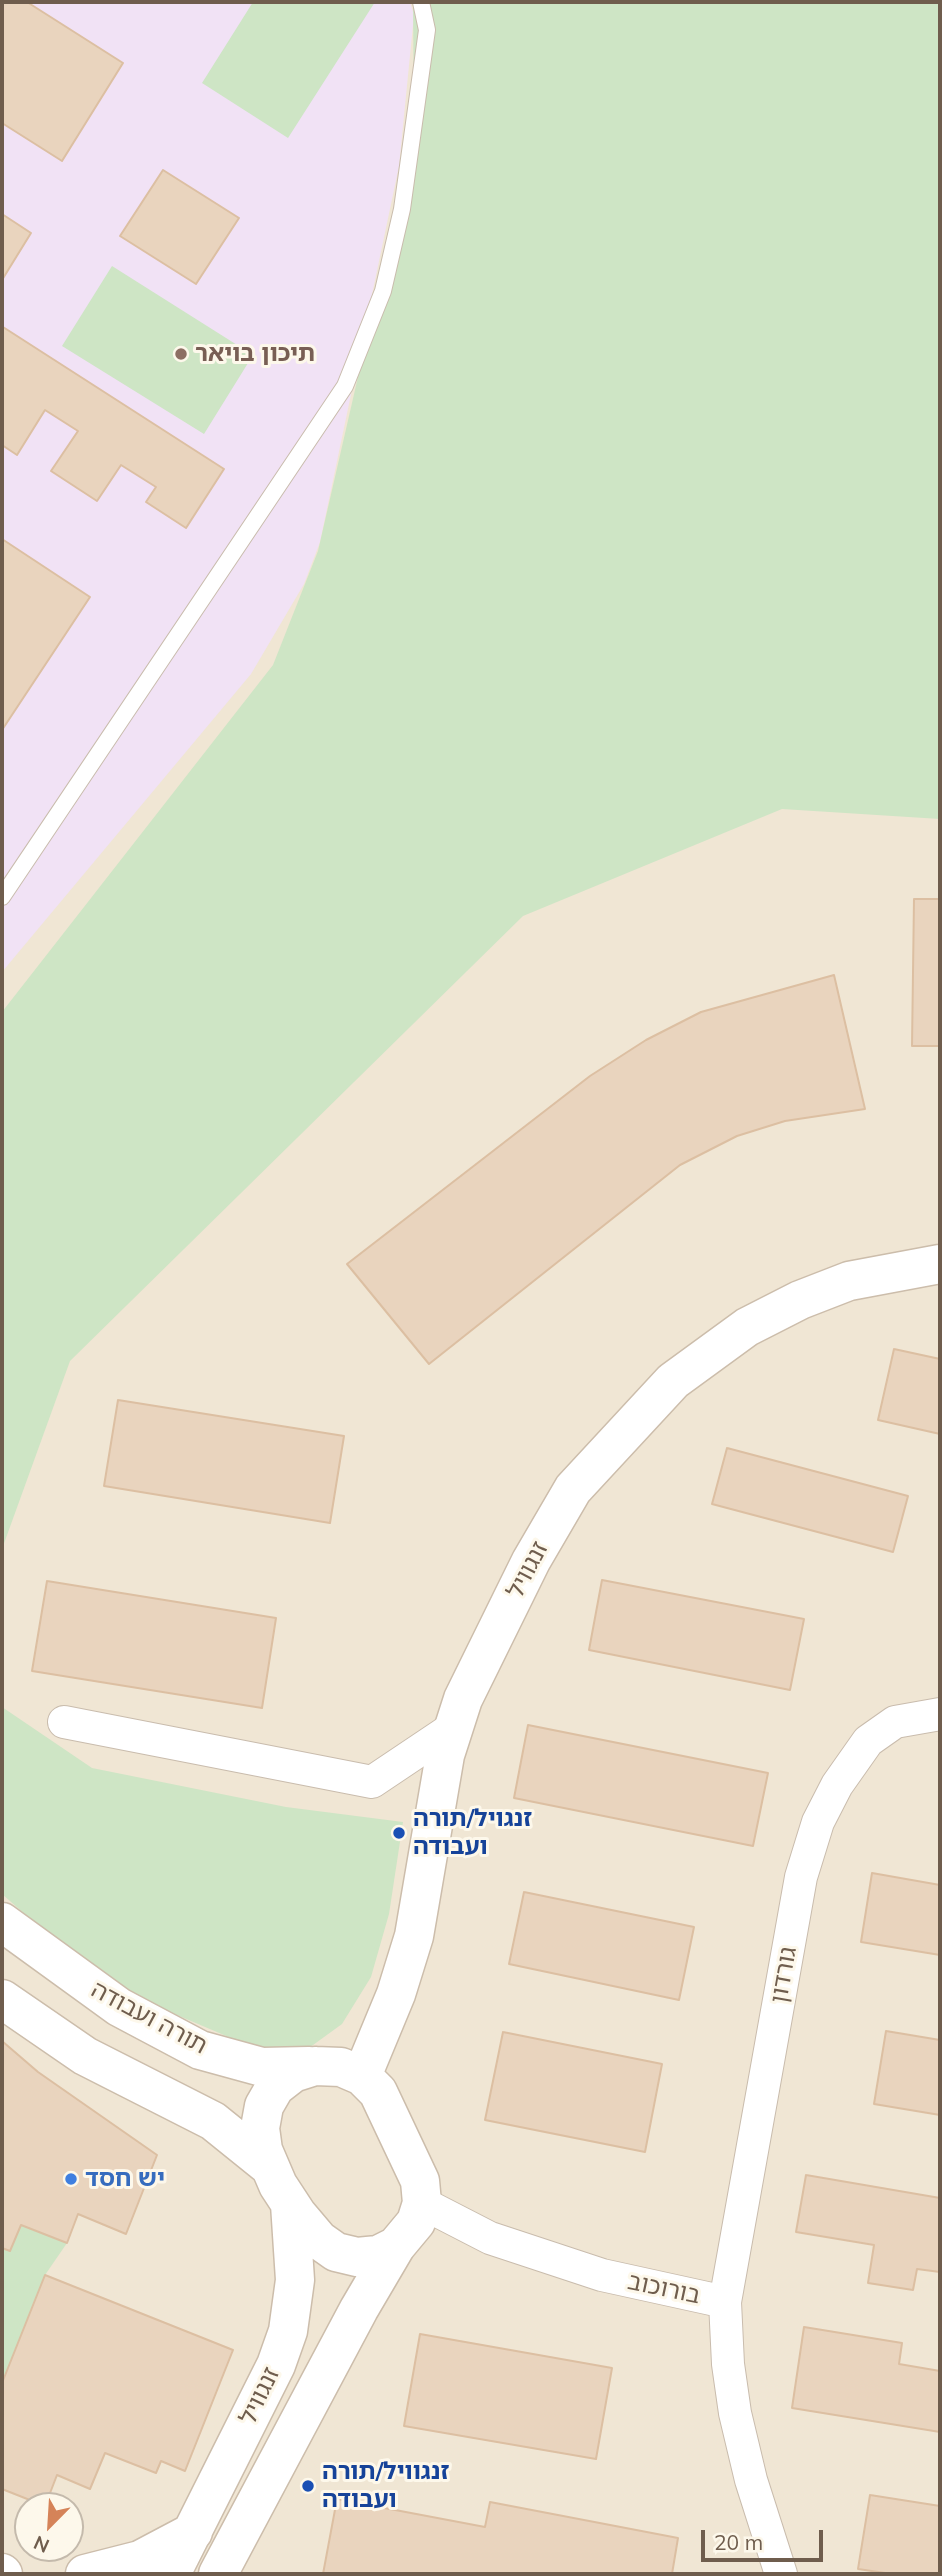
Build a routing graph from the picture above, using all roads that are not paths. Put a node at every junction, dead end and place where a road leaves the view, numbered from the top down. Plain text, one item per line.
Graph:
1 (421, 2) edge
2 (2, 897) edge
3 (940, 1264) edge
4 (940, 1714) edge
5 (64, 1722) dead end
6 (454, 1727) junction
7 (2, 1922) edge
8 (2, 1999) edge
9 (315, 2066) junction
10 (362, 2076) junction
11 (270, 2167) junction
12 (422, 2203) junction
13 (290, 2204) junction
14 (396, 2246) junction
15 (725, 2302) junction
16 (192, 2532) junction
17 (85, 2574) edge
18 (171, 2574) edge
19 (218, 2574) edge
20 (781, 2574) edge

1 - 2 lane
3 - 6 street, זנגוויל
4 - 15 street, גורדון
5 - 6 street
6 - 10 street, זנגוויל
7 - 9 street, תורה ועבודה
8 - 11 street
9 - 10 street
9 - 11 street
10 - 12 street
11 - 13 street
12 - 14 street
12 - 15 street, בורוכוב
13 - 14 street
13 - 16 street, זנגוויל
14 - 19 street, זנגוויל
15 - 20 street, בורוכוב
16 - 17 street
16 - 18 street, זנגוויל

